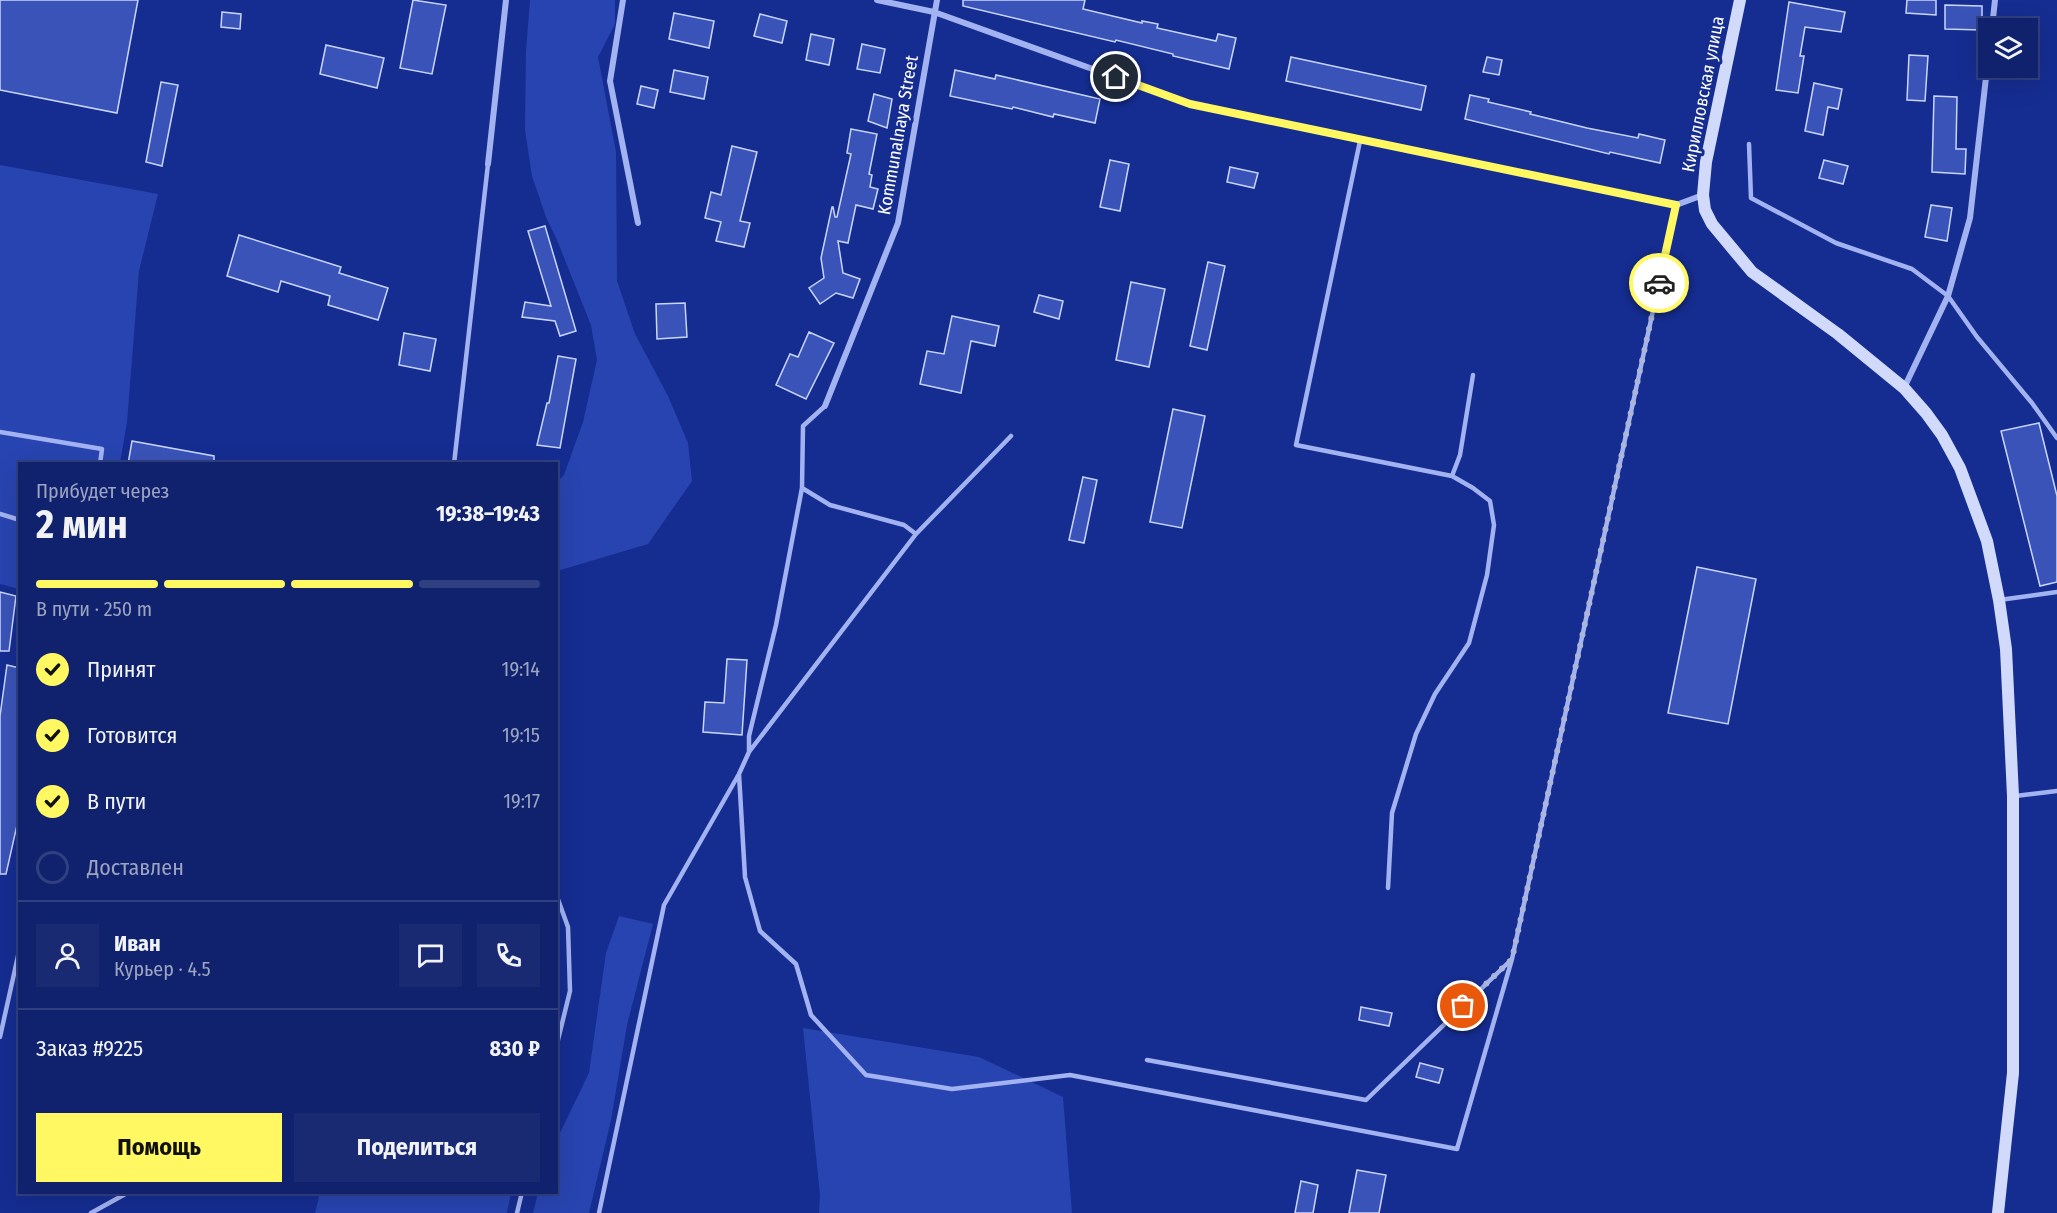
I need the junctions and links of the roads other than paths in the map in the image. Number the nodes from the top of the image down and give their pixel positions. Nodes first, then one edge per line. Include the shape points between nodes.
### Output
1 (506, 0) edge
2 (623, 0) edge
3 (877, 0) edge
4 (937, 0) edge
5 (1740, 0) edge
6 (1995, 0) edge
7 (934, 12) junction
8 (1993, 18) edge
9 (1986, 78) edge
10 (1360, 141) junction
11 (1749, 144) dead end
12 (488, 164) joint
13 (1703, 195) junction
14 (1676, 205) junction
15 (638, 224) dead end
16 (1948, 296) junction
17 (1473, 375) dead end
18 (1904, 388) junction
19 (825, 406) joint
20 (0, 432) edge
21 (1011, 436) dead end
22 (2057, 438) edge
23 (100, 462) edge
24 (454, 462) edge
25 (1452, 476) junction
26 (802, 488) junction
27 (0, 514) edge
28 (18, 519) edge
29 (916, 534) junction
30 (2057, 592) edge
31 (1999, 600) junction
32 (749, 752) junction
33 (739, 774) junction
34 (2057, 791) edge
35 (2013, 796) junction
36 (1388, 888) dead end
37 (558, 900) edge
38 (18, 956) edge
39 (1512, 959) junction
40 (0, 1037) edge
41 (558, 1040) edge
42 (1147, 1060) dead end
43 (125, 1194) edge
44 (522, 1194) edge
45 (91, 1213) edge
46 (517, 1213) edge
47 (599, 1213) edge
48 (1998, 1213) edge

1 - 12 street
2 - 15 street via 610,81
3 - 7 street
4 - 7 street, Kommunalnaya Street
5 - 13 main road, Кирилловская улица via 1706,162
6 - 8 street
7 - 10 street via 1190,104
7 - 19 street, Kommunalnaya Street via 898,223
9 - 16 street via 1970,218
10 - 14 street
10 - 25 lane via 1296,445
11 - 16 lane via 1751,198 1836,243 1912,269
12 - 24 lane
13 - 14 street
13 - 18 main road via 1712,224 1752,272
14 - 39 lane
16 - 18 street
16 - 22 lane
17 - 25 lane via 1460,455
18 - 31 main road via 1942,435 1960,468 1987,542
19 - 26 lane via 803,426
20 - 23 lane via 102,449
21 - 29 lane
25 - 36 lane via 1490,501 1494,525 1488,565 1468,643 1435,694 1416,734 1392,813
26 - 29 lane via 830,505 904,525
26 - 32 lane via 776,626 749,736
27 - 28 lane
29 - 32 lane
30 - 31 lane
31 - 35 main road via 2006,649
32 - 33 lane
33 - 39 lane via 745,877 760,931 796,964 811,1015 866,1075 952,1089 1070,1075 1457,1149
33 - 47 lane via 664,905
34 - 35 lane
35 - 48 main road via 2013,1073
37 - 41 lane via 568,927 570,991
38 - 40 lane
39 - 42 lane via 1366,1100
43 - 45 lane
44 - 46 lane

